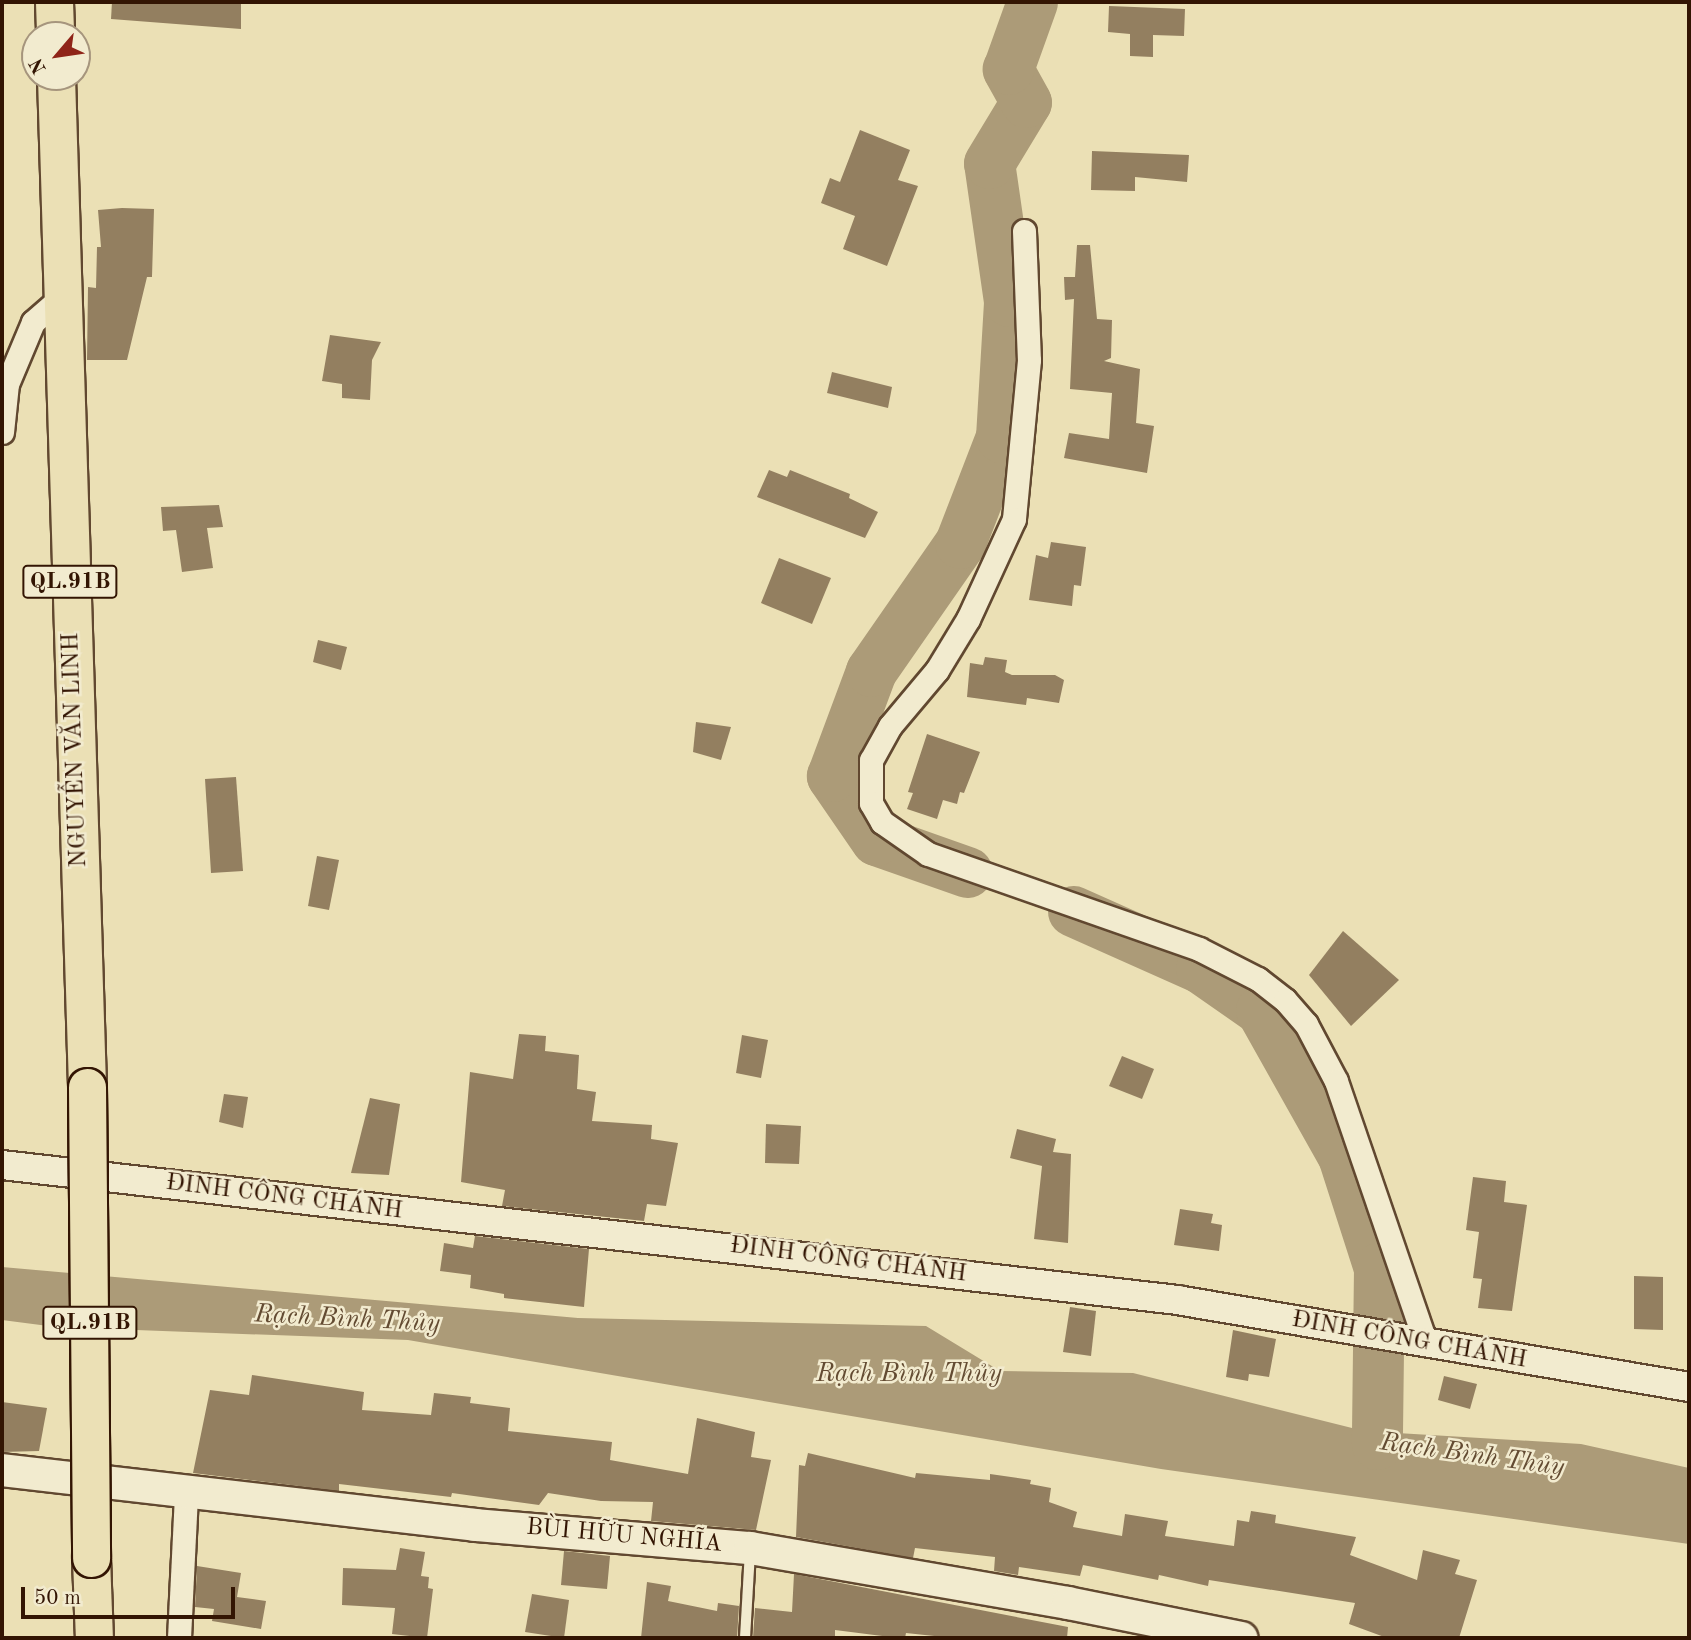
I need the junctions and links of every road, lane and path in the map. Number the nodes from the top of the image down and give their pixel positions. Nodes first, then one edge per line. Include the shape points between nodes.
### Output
1 (54, 2) edge
2 (55, 21) edge
3 (56, 91) edge
4 (1024, 231) dead end
5 (61, 298) junction
6 (2, 432) edge
7 (2, 1165) edge
8 (1420, 1344) junction
9 (1689, 1387) edge
10 (2, 1470) edge
11 (187, 1493) junction
12 (750, 1548) junction
13 (94, 1638) edge
14 (179, 1638) edge
15 (745, 1638) edge
16 (1241, 1638) edge

1 - 2 highway
3 - 5 highway, NGUYỄN VĂN LINH / QL.91B
4 - 8 street via 1029,360 1014,519 968,619 937,670 890,726 871,760 870,803 882,822 928,854 1199,948 1258,979 1285,1000 1306,1024 1336,1081
5 - 6 street via 33,322 7,384
5 - 13 highway, NGUYỄN VĂN LINH / QL.91B, bridge via 87,1087
7 - 8 street, ĐINH CÔNG CHÁNH via 1177,1300
8 - 9 street, ĐINH CÔNG CHÁNH
10 - 11 main road, BÙI HỮU NGHĨA
11 - 12 main road, BÙI HỮU NGHĨA via 475,1525
11 - 14 street
12 - 15 lane
12 - 16 main road, BÙI HỮU NGHĨA

